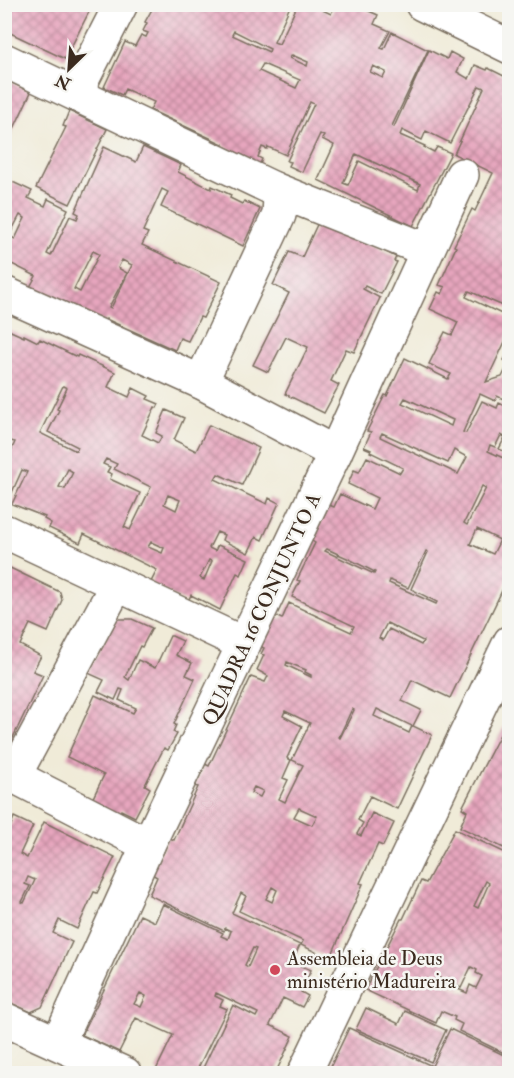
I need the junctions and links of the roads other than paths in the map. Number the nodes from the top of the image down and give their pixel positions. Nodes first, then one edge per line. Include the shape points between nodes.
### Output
1 (121, 4) edge
2 (422, 4) edge
3 (510, 47) edge
4 (4, 60) edge
5 (76, 92) junction
6 (462, 175) dead end
7 (274, 189) junction
8 (427, 250) junction
9 (4, 293) edge
10 (201, 382) junction
11 (335, 453) junction
12 (4, 531) edge
13 (117, 584) junction
14 (510, 642) edge
15 (244, 644) junction
16 (9, 774) edge
17 (148, 845) junction
18 (4, 1019) edge
19 (58, 1042) junction
20 (125, 1074) edge
21 (304, 1074) edge

1 - 5 street
2 - 3 street
4 - 5 street
5 - 7 street
6 - 8 street, QUADRA 16 CONJUNTO A
7 - 8 street
7 - 10 street via 280,198 279,215
8 - 11 street, QUADRA 16 CONJUNTO A
9 - 10 street
10 - 11 street
11 - 15 street, QUADRA 16 CONJUNTO A
12 - 13 street
13 - 15 street
13 - 16 street
14 - 21 street
15 - 17 street, QUADRA 16 CONJUNTO A
16 - 17 street
17 - 19 street, QUADRA 16 CONJUNTO A
18 - 19 street
19 - 20 street

